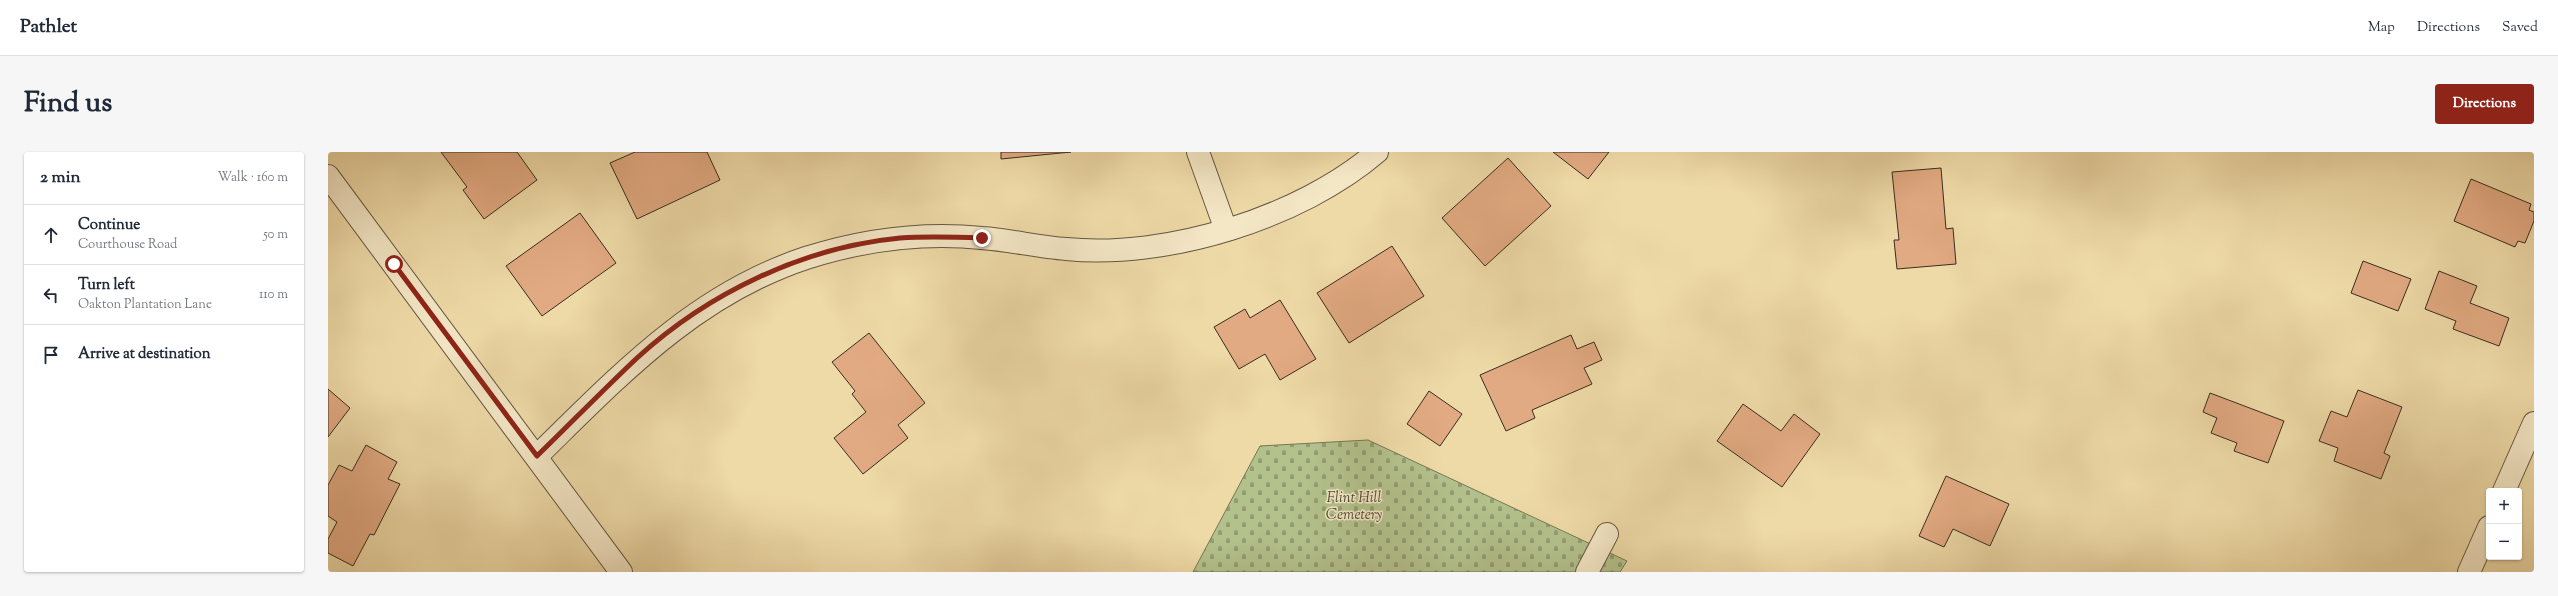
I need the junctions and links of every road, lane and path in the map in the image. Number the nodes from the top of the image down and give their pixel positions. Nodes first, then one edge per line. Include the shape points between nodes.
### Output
1 (1198, 152) edge
2 (1377, 152) edge
3 (328, 176) edge
4 (1226, 230) junction
5 (2534, 423) edge
6 (537, 456) junction
7 (2505, 488) edge
8 (1607, 534) dead end
9 (2486, 534) edge
10 (621, 572) edge
11 (1587, 572) edge
12 (2469, 572) edge

1 - 4 street
2 - 4 street via 1321,190 1294,204
3 - 6 street
4 - 6 street via 1173,242 1114,249 1068,250 982,238 900,238 871,242 808,258 775,269 744,284 684,321 638,358
5 - 7 street
6 - 10 street
8 - 11 street
9 - 12 street

